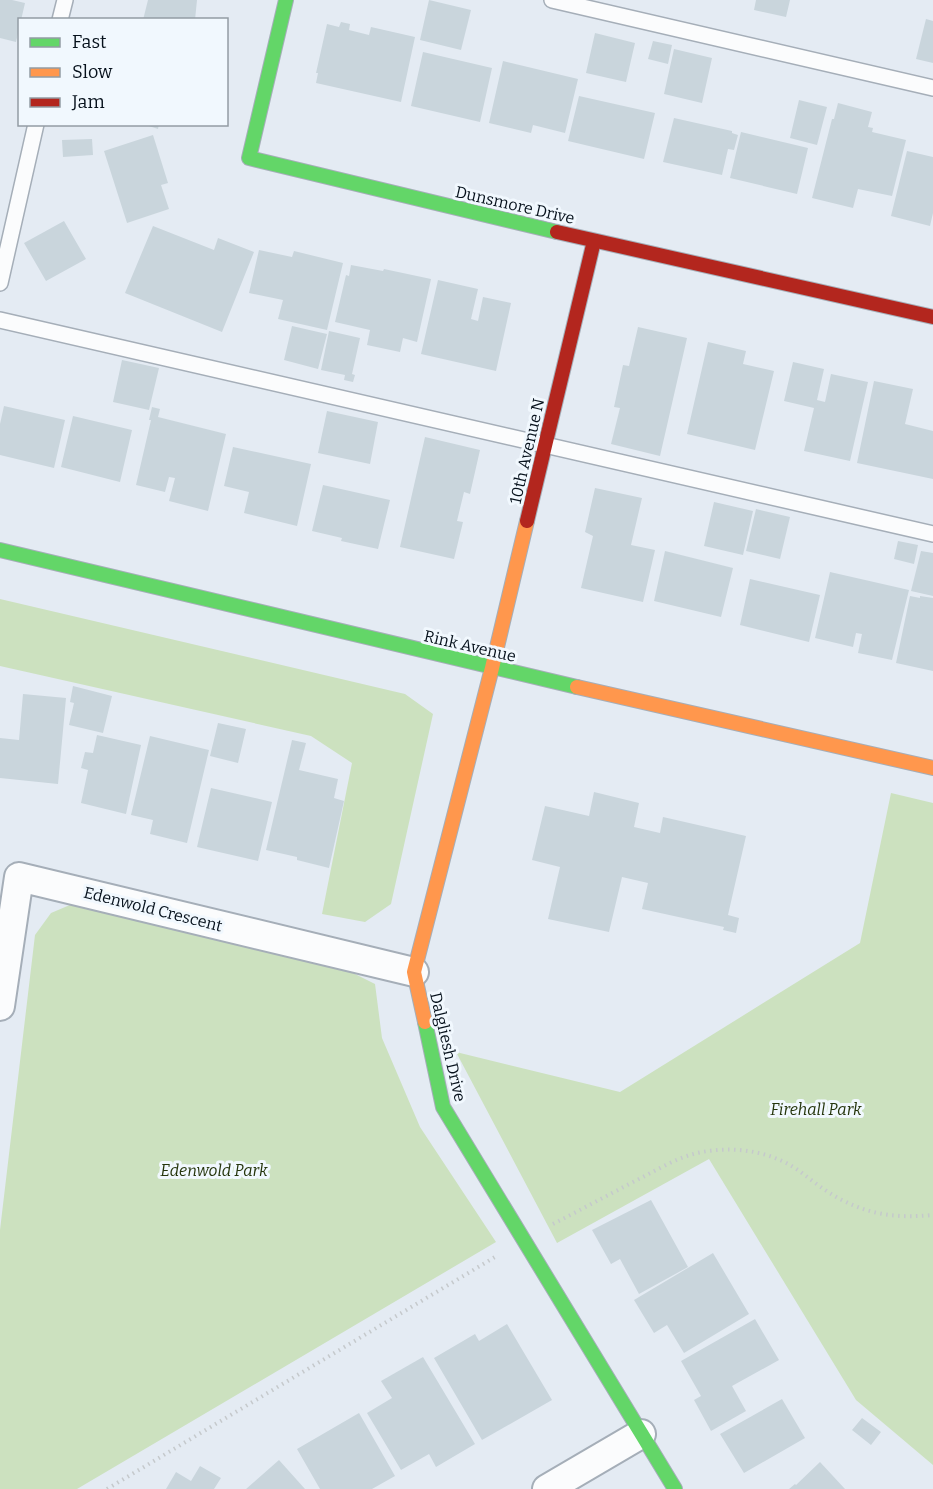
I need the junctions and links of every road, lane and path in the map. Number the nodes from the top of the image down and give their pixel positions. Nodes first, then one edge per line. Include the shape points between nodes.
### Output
1 (65, 0) edge
2 (286, 0) edge
3 (552, 0) edge
4 (60, 18) edge
5 (933, 88) edge
6 (36, 126) edge
7 (594, 241) junction
8 (0, 283) edge
9 (933, 316) edge
10 (0, 320) edge
11 (545, 446) junction
12 (933, 534) edge
13 (0, 550) edge
14 (492, 668) junction
15 (933, 768) edge
16 (414, 972) junction
17 (0, 1006) edge
18 (933, 1215) edge
19 (523, 1239) junction
20 (641, 1434) junction
21 (107, 1489) edge
22 (547, 1489) edge
23 (675, 1489) edge

1 - 4 lane
2 - 7 street, Dunsmore Drive via 249,158
3 - 5 lane
6 - 8 lane
7 - 9 street, Dunsmore Drive
7 - 11 street, 10th Avenue N
10 - 11 lane
11 - 12 lane
11 - 14 street, 10th Avenue N
13 - 14 street, Rink Avenue
14 - 15 street, Rink Avenue
14 - 16 street, Dalgliesh Drive
16 - 17 street, Edenwold Crescent via 19,877
16 - 19 street, Dalgliesh Drive via 443,1107
18 - 19 path via 904,1218 868,1211 844,1201 770,1156 727,1149 675,1160
19 - 20 street, Dalgliesh Drive
19 - 21 path
20 - 22 street
20 - 23 street, Dalgliesh Drive

